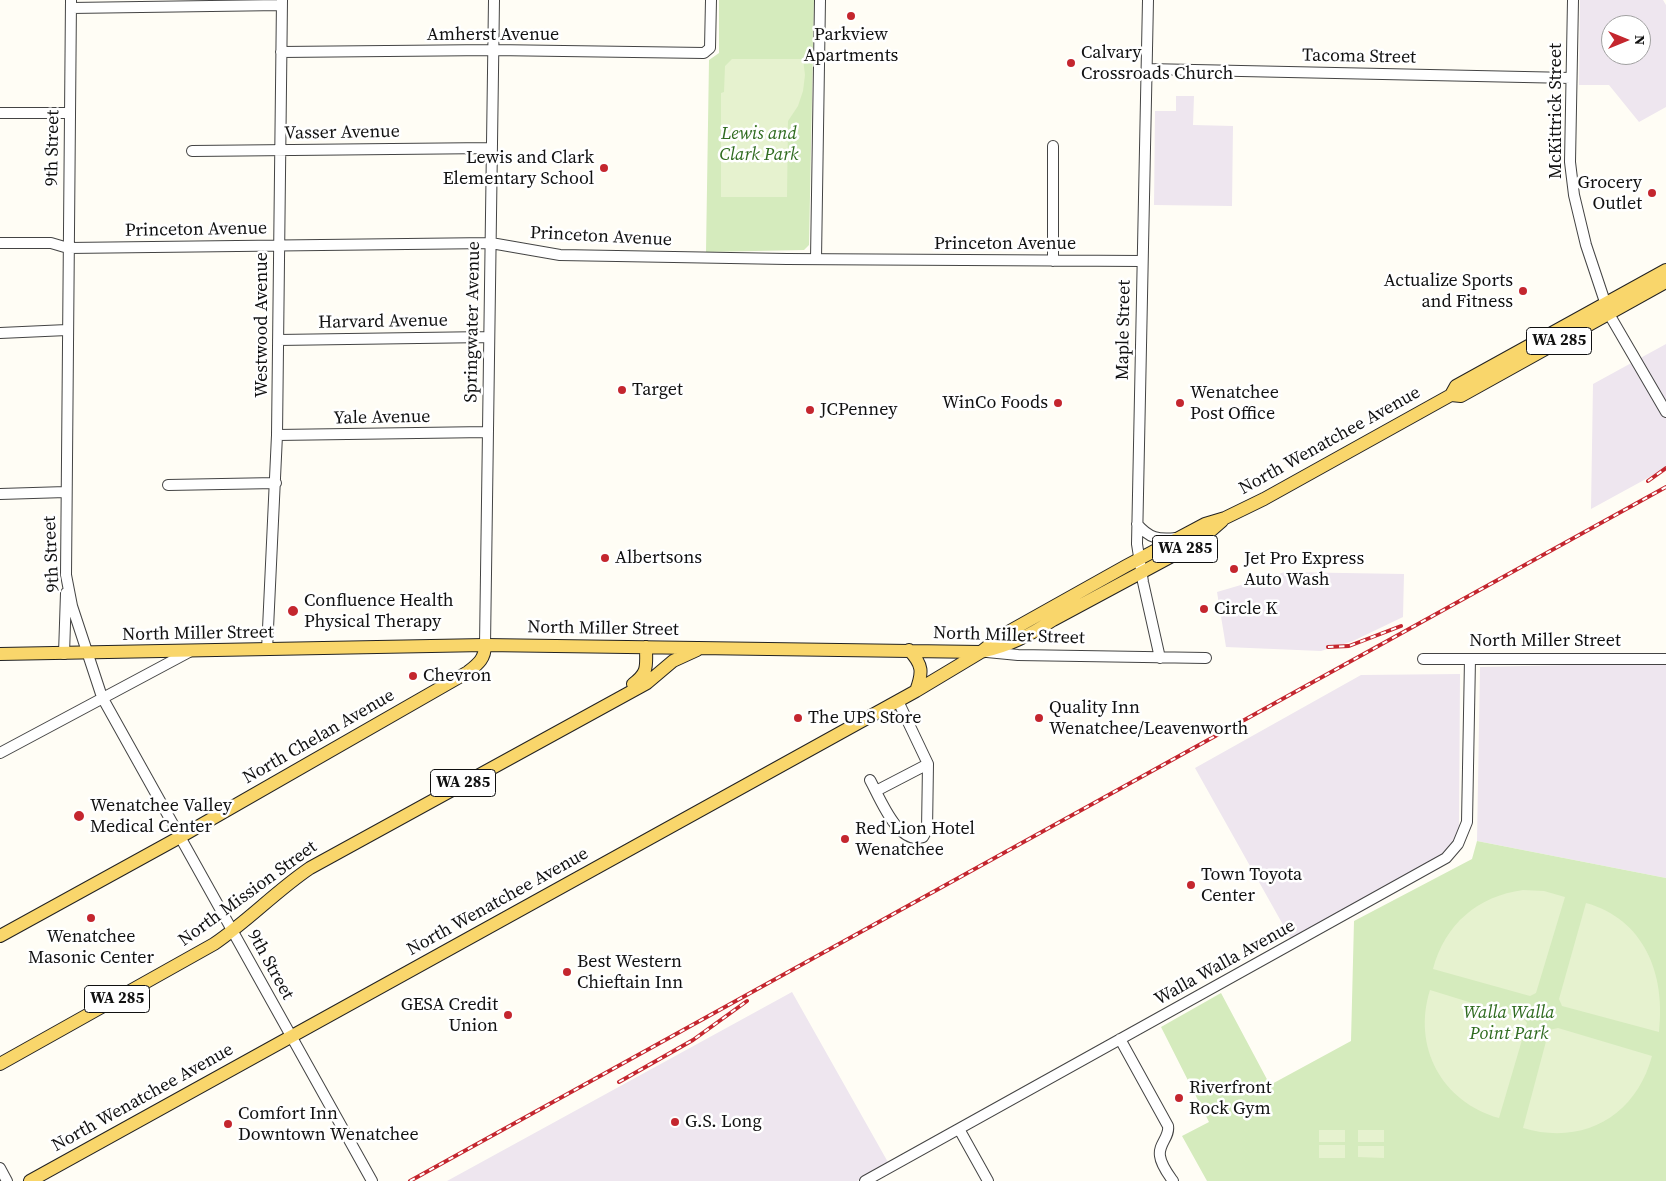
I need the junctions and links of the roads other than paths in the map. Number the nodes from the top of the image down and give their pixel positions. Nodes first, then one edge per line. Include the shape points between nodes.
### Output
1 (494, 0) edge
2 (711, 0) edge
3 (820, 0) edge
4 (1148, 0) edge
5 (1573, 0) edge
6 (282, 2) edge
7 (226, 3) edge
8 (71, 4) edge
9 (493, 50) junction
10 (282, 52) junction
11 (1147, 69) junction
12 (1571, 78) junction
13 (0, 113) edge
14 (70, 113) junction
15 (1053, 146) dead end
16 (492, 148) junction
17 (280, 150) junction
18 (192, 152) dead end
19 (0, 243) edge
20 (491, 243) junction
21 (278, 245) junction
22 (68, 248) junction
23 (816, 259) junction
24 (1053, 261) junction
25 (1142, 261) junction
26 (1666, 270) edge
27 (1666, 282) edge
28 (1607, 309) junction
29 (67, 330) junction
30 (0, 333) edge
31 (488, 337) junction
32 (278, 340) junction
33 (1662, 395) edge
34 (1666, 412) edge
35 (487, 432) junction
36 (277, 435) junction
37 (276, 483) junction
38 (168, 486) dead end
39 (66, 492) junction
40 (0, 494) edge
41 (1225, 518) junction
42 (1137, 524) junction
43 (1179, 538) junction
44 (1140, 566) junction
45 (66, 575) junction
46 (485, 645) junction
47 (646, 647) junction
48 (701, 648) junction
49 (267, 650) junction
50 (909, 650) junction
51 (189, 652) junction
52 (981, 652) junction
53 (0, 654) edge
54 (64, 654) junction
55 (87, 654) junction
56 (1160, 658) junction
57 (1206, 658) dead end
58 (1423, 659) dead end
59 (1470, 659) junction
60 (1666, 659) edge
61 (916, 691) junction
62 (622, 696) junction
63 (102, 697) junction
64 (898, 700) junction
65 (0, 753) edge
66 (928, 764) junction
67 (870, 780) dead end
68 (876, 792) junction
69 (180, 837) junction
70 (232, 932) junction
71 (0, 936) edge
72 (291, 1036) junction
73 (1120, 1040) junction
74 (0, 1064) edge
75 (959, 1129) junction
76 (0, 1168) edge
77 (7, 1181) edge
78 (30, 1181) edge
79 (372, 1181) edge
80 (865, 1181) edge
81 (988, 1181) edge
82 (1173, 1181) edge

1 - 9 street, Springwater Avenue
2 - 9 street, Amherst Avenue via 710,48 704,53
3 - 23 street
4 - 11 street, Maple Street
5 - 12 street, McKittrick Street
6 - 7 street
6 - 10 street, Westwood Avenue
7 - 8 street
8 - 14 street, 9th Street
9 - 10 street, Amherst Avenue
9 - 16 street, Springwater Avenue
10 - 17 street, Westwood Avenue
11 - 12 street, Tacoma Street
11 - 25 street, Maple Street
12 - 28 street, McKittrick Street via 1570,162 1573,189 1586,245
13 - 14 street
14 - 22 street, 9th Street
15 - 24 street
16 - 17 street, Vasser Avenue
16 - 20 street, Springwater Avenue
17 - 18 street, Vasser Avenue
17 - 21 street, Westwood Avenue
19 - 22 street, Princeton Avenue via 51,243
20 - 21 street, Princeton Avenue
20 - 23 street, Princeton Avenue via 560,254
20 - 31 street, Springwater Avenue
21 - 22 street, Princeton Avenue
21 - 32 street, Westwood Avenue
22 - 29 street, 9th Street
23 - 24 street, Princeton Avenue
24 - 25 street, Princeton Avenue
25 - 42 street, Maple Street
26 - 28 main road, North Wenatchee Avenue / WA 285
27 - 28 main road, North Wenatchee Avenue / WA 285
28 - 33 street, McKittrick Street
28 - 41 main road, North Wenatchee Avenue / WA 285 via 1461,396 1451,395
29 - 30 street
29 - 39 street, 9th Street
31 - 32 street, Harvard Avenue
31 - 35 street, Springwater Avenue
32 - 36 street, Westwood Avenue
33 - 34 street, McKittrick Street
35 - 36 street, Yale Avenue
35 - 46 street, Springwater Avenue
36 - 37 street, Westwood Avenue
37 - 38 street
37 - 49 street, Westwood Avenue
39 - 40 street
39 - 45 street, 9th Street
41 - 43 main road, North Wenatchee Avenue / WA 285
41 - 44 main road, North Wenatchee Avenue / WA 285 via 1198,542
42 - 43 street, WA 285 via 1153,538
42 - 44 street, Maple Street
43 - 44 main road, North Wenatchee Avenue / WA 285
44 - 52 main road, North Wenatchee Avenue / WA 285 via 1009,645
44 - 56 street, Maple Street
45 - 54 street
45 - 55 street, 9th Street
46 - 47 main road, North Miller Street / WA 285
46 - 49 main road, North Miller Street
46 - 69 main road, North Chelan Avenue via 480,663 468,672
47 - 48 main road, North Miller Street / WA 285
47 - 62 main road, North Mission Street / WA 285 via 643,676
48 - 50 main road, North Miller Street / WA 285
48 - 62 main road, North Mission Street / WA 285 via 673,661 647,683
49 - 51 main road, North Miller Street
50 - 52 main road, North Miller Street / WA 285
50 - 61 main road via 922,669
51 - 55 main road, North Miller Street
51 - 63 street
52 - 56 street, North Miller Street
52 - 61 main road, North Wenatchee Avenue
53 - 54 main road, North Miller Street
54 - 55 main road, North Miller Street
55 - 63 street, 9th Street
56 - 57 street, North Miller Street
58 - 59 street, North Miller Street
59 - 60 street, North Miller Street
59 - 73 street, Walla Walla Avenue via 1467,822 1455,849 1436,865
61 - 64 main road, North Wenatchee Avenue
62 - 70 main road, North Mission Street / WA 285 via 310,868 283,886
63 - 65 street
63 - 69 street, 9th Street
64 - 66 street
64 - 72 main road, North Wenatchee Avenue
66 - 68 street
66 - 68 street via 928,830 923,837 904,835
67 - 68 street
69 - 70 street, 9th Street
69 - 71 main road, North Chelan Avenue
70 - 72 street, 9th Street
70 - 74 main road, North Mission Street / WA 285
72 - 78 main road, North Wenatchee Avenue
72 - 79 street, 9th Street
73 - 75 street, Walla Walla Avenue
73 - 82 street via 1168,1126 1160,1157
75 - 80 street, Walla Walla Avenue
75 - 81 street
76 - 77 street

